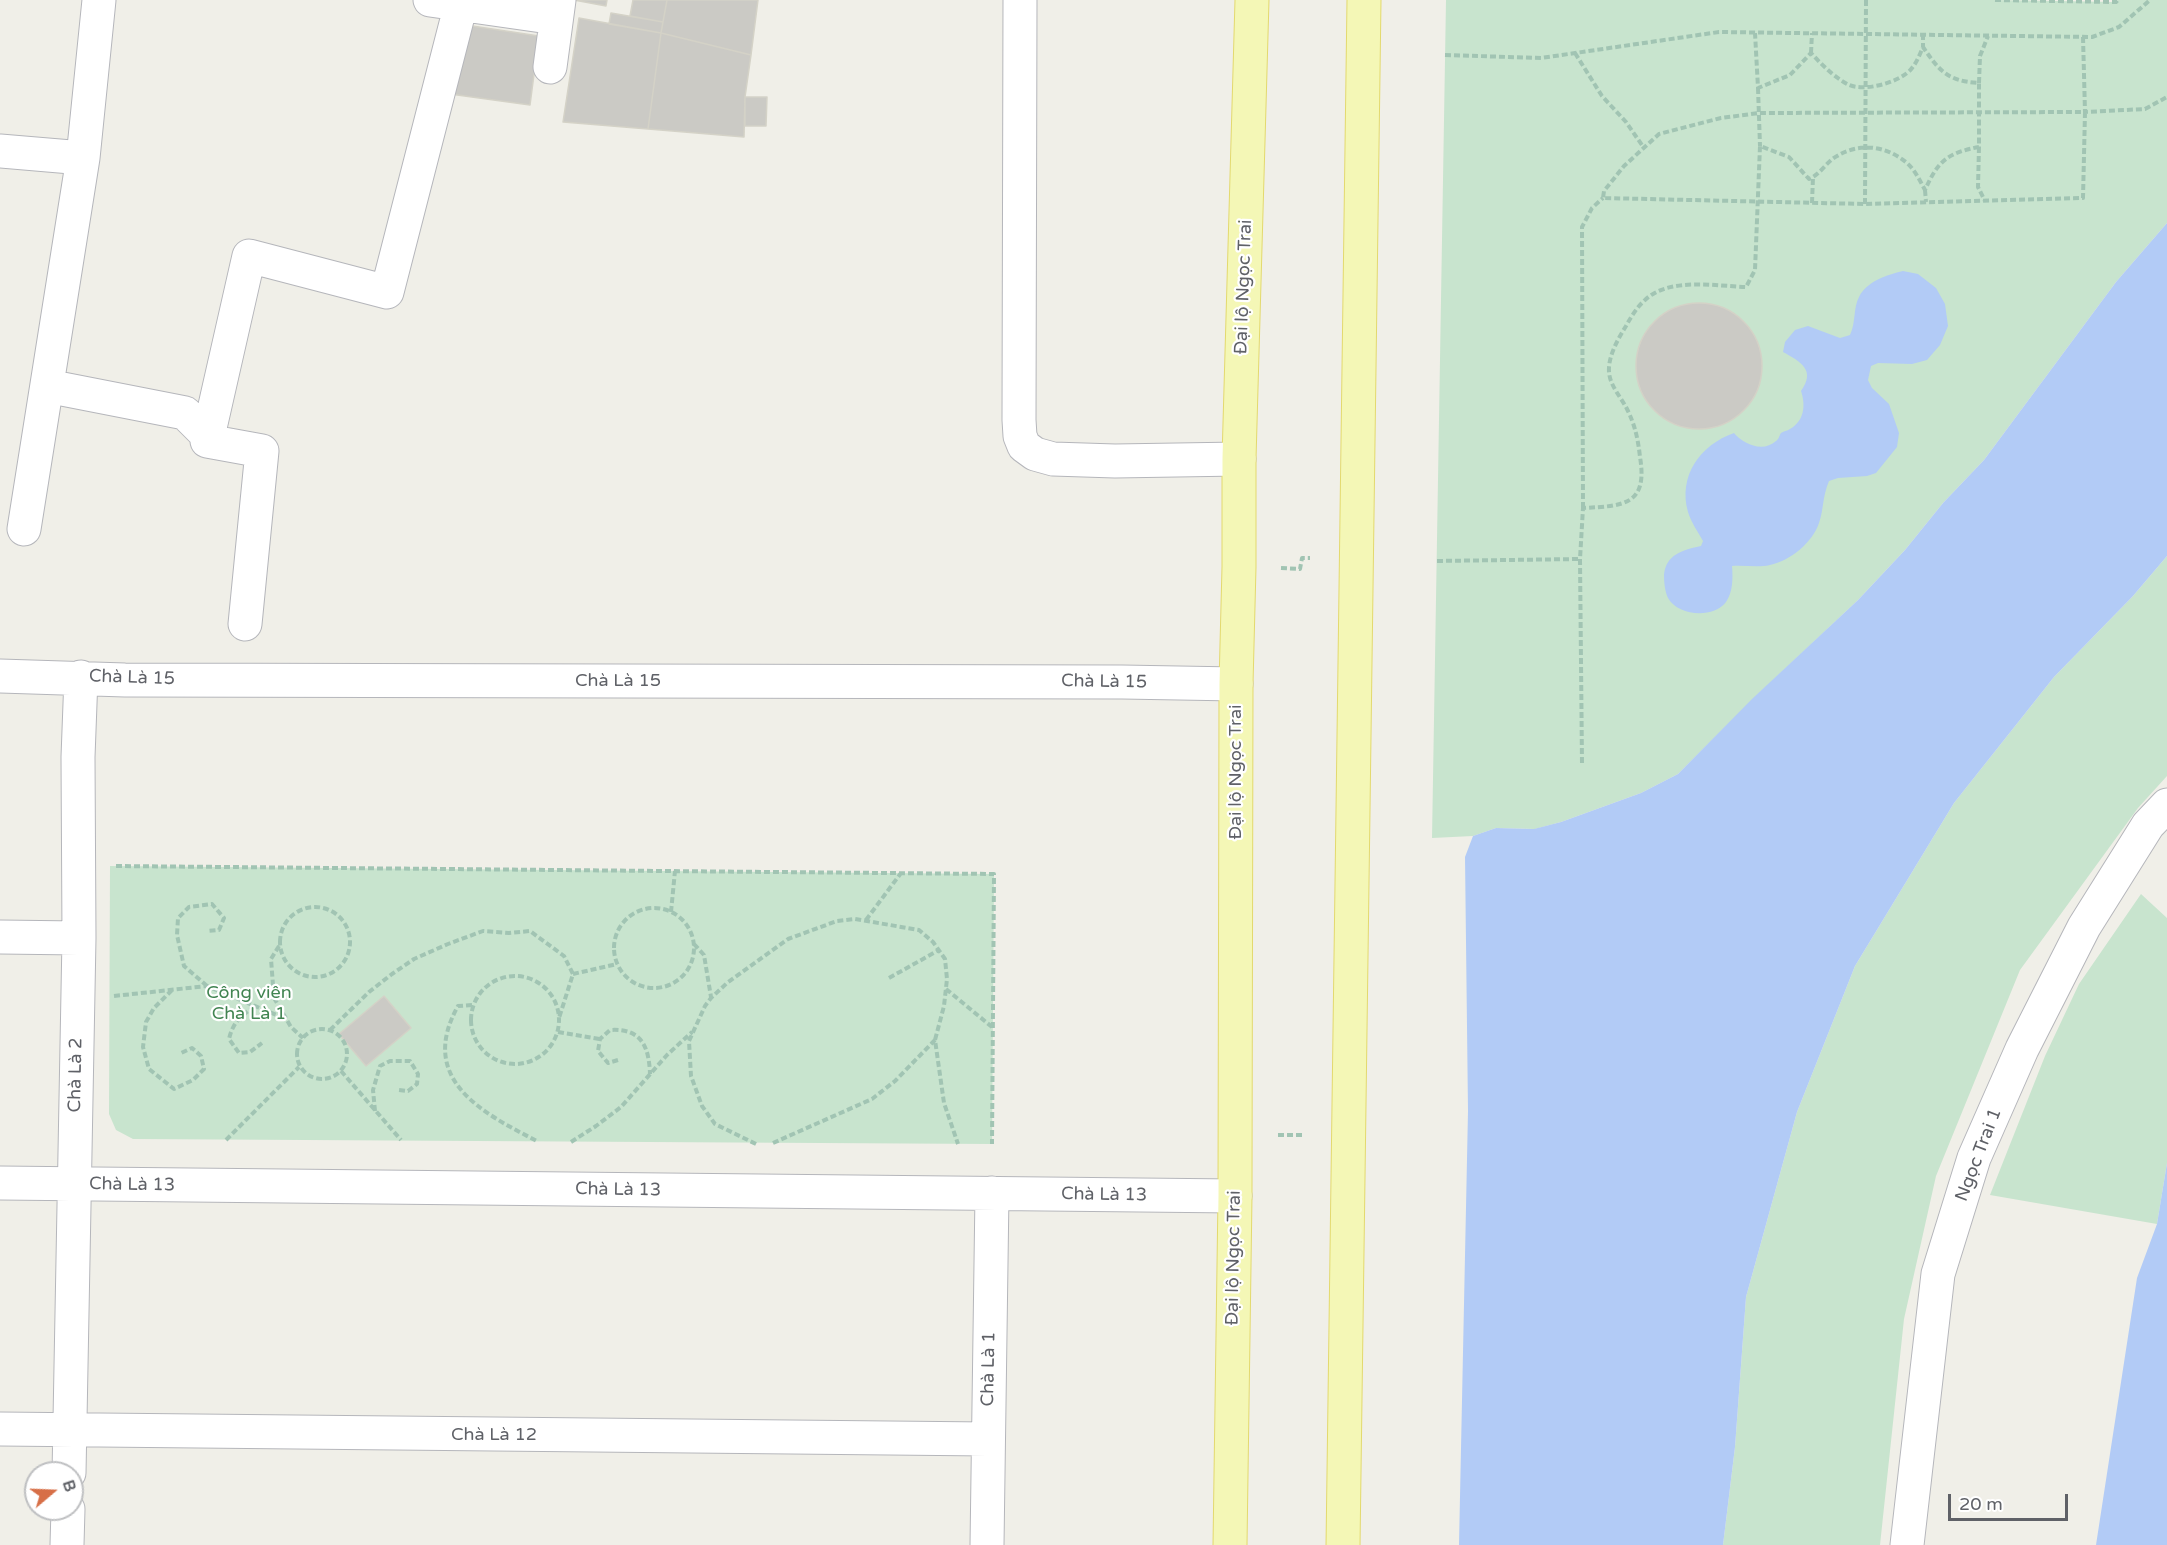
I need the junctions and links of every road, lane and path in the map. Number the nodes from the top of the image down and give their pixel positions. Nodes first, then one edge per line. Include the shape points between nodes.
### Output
1 (99, 0) edge
2 (1252, 0) edge
3 (1364, 0) edge
4 (1866, 0) edge
5 (1995, 0) edge
6 (2118, 0) edge
7 (2150, 0) edge
8 (440, 1) edge
9 (1016, 6) edge
10 (557, 9) edge
11 (1755, 33) junction
12 (1812, 33) junction
13 (1866, 34) junction
14 (1923, 34) junction
15 (1988, 36) junction
16 (2083, 37) junction
17 (1923, 47) junction
18 (1575, 53) junction
19 (1811, 53) junction
20 (1445, 55) dead end
21 (550, 67) dead end
22 (1979, 83) junction
23 (1758, 88) junction
24 (1865, 88) junction
25 (2167, 98) edge
26 (1866, 112) junction
27 (1979, 112) junction
28 (2085, 112) junction
29 (1759, 113) junction
30 (1760, 146) junction
31 (1865, 146) junction
32 (1979, 147) junction
33 (1644, 148) junction
34 (0, 151) edge
35 (83, 158) junction
36 (1813, 177) junction
37 (1925, 190) junction
38 (1603, 198) junction
39 (1757, 201) junction
40 (1985, 201) junction
41 (1812, 202) junction
42 (1926, 202) junction
43 (1865, 204) junction
44 (47, 386) junction
45 (208, 436) junction
46 (1239, 459) junction
47 (1583, 508) junction
48 (24, 530) dead end
49 (1310, 558) dead end
50 (1580, 559) junction
51 (1437, 561) dead end
52 (1281, 568) dead end
53 (245, 624) dead end
54 (0, 676) edge
55 (81, 677) junction
56 (1236, 684) junction
57 (1582, 763) dead end
58 (2167, 805) edge
59 (110, 866) dead end
60 (675, 871) junction
61 (902, 873) junction
62 (671, 912) junction
63 (866, 920) junction
64 (208, 931) dead end
65 (0, 937) edge
66 (79, 938) junction
67 (694, 944) junction
68 (280, 945) junction
69 (939, 950) junction
70 (617, 964) junction
71 (573, 974) junction
72 (889, 978) dead end
73 (207, 986) junction
74 (946, 989) junction
75 (172, 990) junction
76 (110, 996) dead end
77 (711, 998) junction
78 (472, 1005) junction
79 (255, 1006) junction
80 (286, 1018) junction
81 (559, 1018) junction
82 (993, 1027) junction
83 (330, 1030) junction
84 (693, 1031) junction
85 (558, 1032) junction
86 (303, 1038) junction
87 (600, 1039) junction
88 (935, 1040) junction
89 (262, 1043) dead end
90 (179, 1053) dead end
91 (618, 1060) dead end
92 (299, 1066) junction
93 (341, 1071) junction
94 (650, 1074) junction
95 (399, 1090) dead end
96 (375, 1111) junction
97 (1278, 1135) dead end
98 (1302, 1135) dead end
99 (226, 1140) dead end
100 (401, 1140) dead end
101 (537, 1141) dead end
102 (571, 1142) dead end
103 (773, 1143) dead end
104 (756, 1144) dead end
105 (958, 1144) dead end
106 (992, 1144) dead end
107 (0, 1183) edge
108 (74, 1184) junction
109 (992, 1194) junction
110 (1235, 1196) junction
111 (69, 1429) junction
112 (0, 1430) edge
113 (988, 1439) junction
114 (69, 1461) edge
115 (68, 1521) edge
116 (67, 1545) edge
117 (987, 1545) edge
118 (1230, 1545) edge
119 (1343, 1545) edge
120 (1907, 1545) edge

1 - 35 street
2 - 46 main road, Đại lộ Ngọc Trai
3 - 119 main road
4 - 13 path
5 - 6 path
7 - 16 path via 2119,27
8 - 10 street
8 - 45 street via 387,292 249,256
9 - 46 street via 1013,419 1024,446 1053,459
10 - 21 street
11 - 12 path
11 - 18 path via 1719,32
11 - 23 path
12 - 13 path
12 - 19 path
13 - 14 path
13 - 24 path
14 - 15 path
14 - 17 path
15 - 16 path
15 - 22 path via 1980,56
16 - 28 path
17 - 22 path via 1945,74 1960,82
17 - 24 path via 1911,70 1884,84
18 - 20 path via 1541,58
18 - 33 path via 1602,96
19 - 23 path via 1791,75
19 - 24 path via 1849,86
22 - 27 path
23 - 29 path
24 - 26 path
25 - 28 path via 2145,109
26 - 27 path
26 - 29 path
26 - 31 path
27 - 28 path
27 - 32 path
28 - 40 path via 2083,198
29 - 30 path
29 - 33 path via 1659,134
30 - 36 path via 1789,157 1804,175
30 - 39 path
31 - 36 path via 1835,156
31 - 37 path via 1892,152 1909,164
31 - 43 path
32 - 37 path via 1959,151 1946,159 1932,174
32 - 40 path via 1978,187
33 - 38 path via 1624,166 1604,191
34 - 35 street
35 - 44 street
36 - 41 path
37 - 42 path
38 - 39 path
38 - 47 path via 1592,208 1582,227
39 - 41 path
39 - 47 path via 1755,270 1746,287 1669,287 1646,298 1618,338 1609,373 1636,429 1643,475 1638,492 1629,500 1612,507
40 - 42 path
41 - 43 path
42 - 43 path
44 - 45 street via 185,413
44 - 48 street
45 - 53 street via 207,441 262,452
46 - 56 main road, Đại lộ Ngọc Trai
47 - 50 path
49 - 52 path via 1302,558 1300,568
50 - 51 path
50 - 57 path
54 - 55 street, Chà Là 15
55 - 56 street, Chà Là 15
55 - 66 street, Chà Là 2
56 - 110 main road, Đại lộ Ngọc Trai
58 - 120 street, Ngọc Trai 1 via 2148,825 2084,927 2022,1049 1974,1158 1938,1274
59 - 60 path
60 - 61 path
60 - 62 path
61 - 63 path
61 - 82 path via 993,874
62 - 67 path via 690,931
62 - 70 path via 643,909 631,915 616,937
63 - 69 path via 919,930
63 - 77 path via 837,921 788,939
64 - 73 path via 219,930 224,918 212,904 189,907 178,918 177,935 184,966
65 - 66 street
66 - 108 street, Chà Là 2
67 - 70 path via 689,969 671,985 646,988 624,975
67 - 77 path via 704,955
68 - 68 path via 283,956 297,972 318,977 329,975 346,961 351,938 340,916 330,909 312,906 295,912 286,921
68 - 80 path via 272,959 274,998
69 - 72 path
69 - 74 path via 945,959
70 - 71 path
71 - 81 path
71 - 83 path via 564,956 530,931 483,931 414,959 369,992
73 - 75 path
73 - 79 path
74 - 82 path
74 - 88 path
75 - 76 path
75 - 90 path via 146,1022 143,1047 149,1069 174,1089 193,1080 204,1069 201,1056 192,1048
77 - 84 path
78 - 81 path via 491,981 521,975 547,990 556,1002
78 - 85 path via 472,1033 488,1056 501,1063 530,1062 552,1045
78 - 101 path via 458,1006 450,1021 446,1062 458,1086 474,1104 493,1119
79 - 80 path
79 - 89 path via 232,1026 229,1039 239,1053 250,1052
80 - 86 path
81 - 85 path
82 - 106 path
83 - 86 path via 313,1030
83 - 93 path via 339,1034 346,1048
84 - 94 path
84 - 104 path via 689,1041 691,1076 702,1106 715,1124
85 - 87 path
86 - 92 path via 296,1050
87 - 91 path via 598,1051 608,1063
87 - 94 path via 610,1030 633,1034 646,1047
88 - 103 path via 872,1099
88 - 105 path via 944,1103
92 - 93 path via 312,1079 320,1080 328,1080
92 - 99 path
93 - 96 path
94 - 102 path via 621,1107
95 - 96 path via 408,1091 417,1084 418,1074 410,1061 390,1061 380,1066 373,1090
96 - 100 path
97 - 98 path
107 - 108 street, Chà Là 13
108 - 109 street, Chà Là 13
108 - 111 street, Chà Là 2
109 - 110 street, Chà Là 13
109 - 113 street, Chà Là 1
110 - 118 main road, Đại lộ Ngọc Trai
111 - 112 street, Chà Là 12
111 - 113 street, Chà Là 12
111 - 114 street, Chà Là 2
113 - 117 street, Chà Là 1
115 - 116 street

